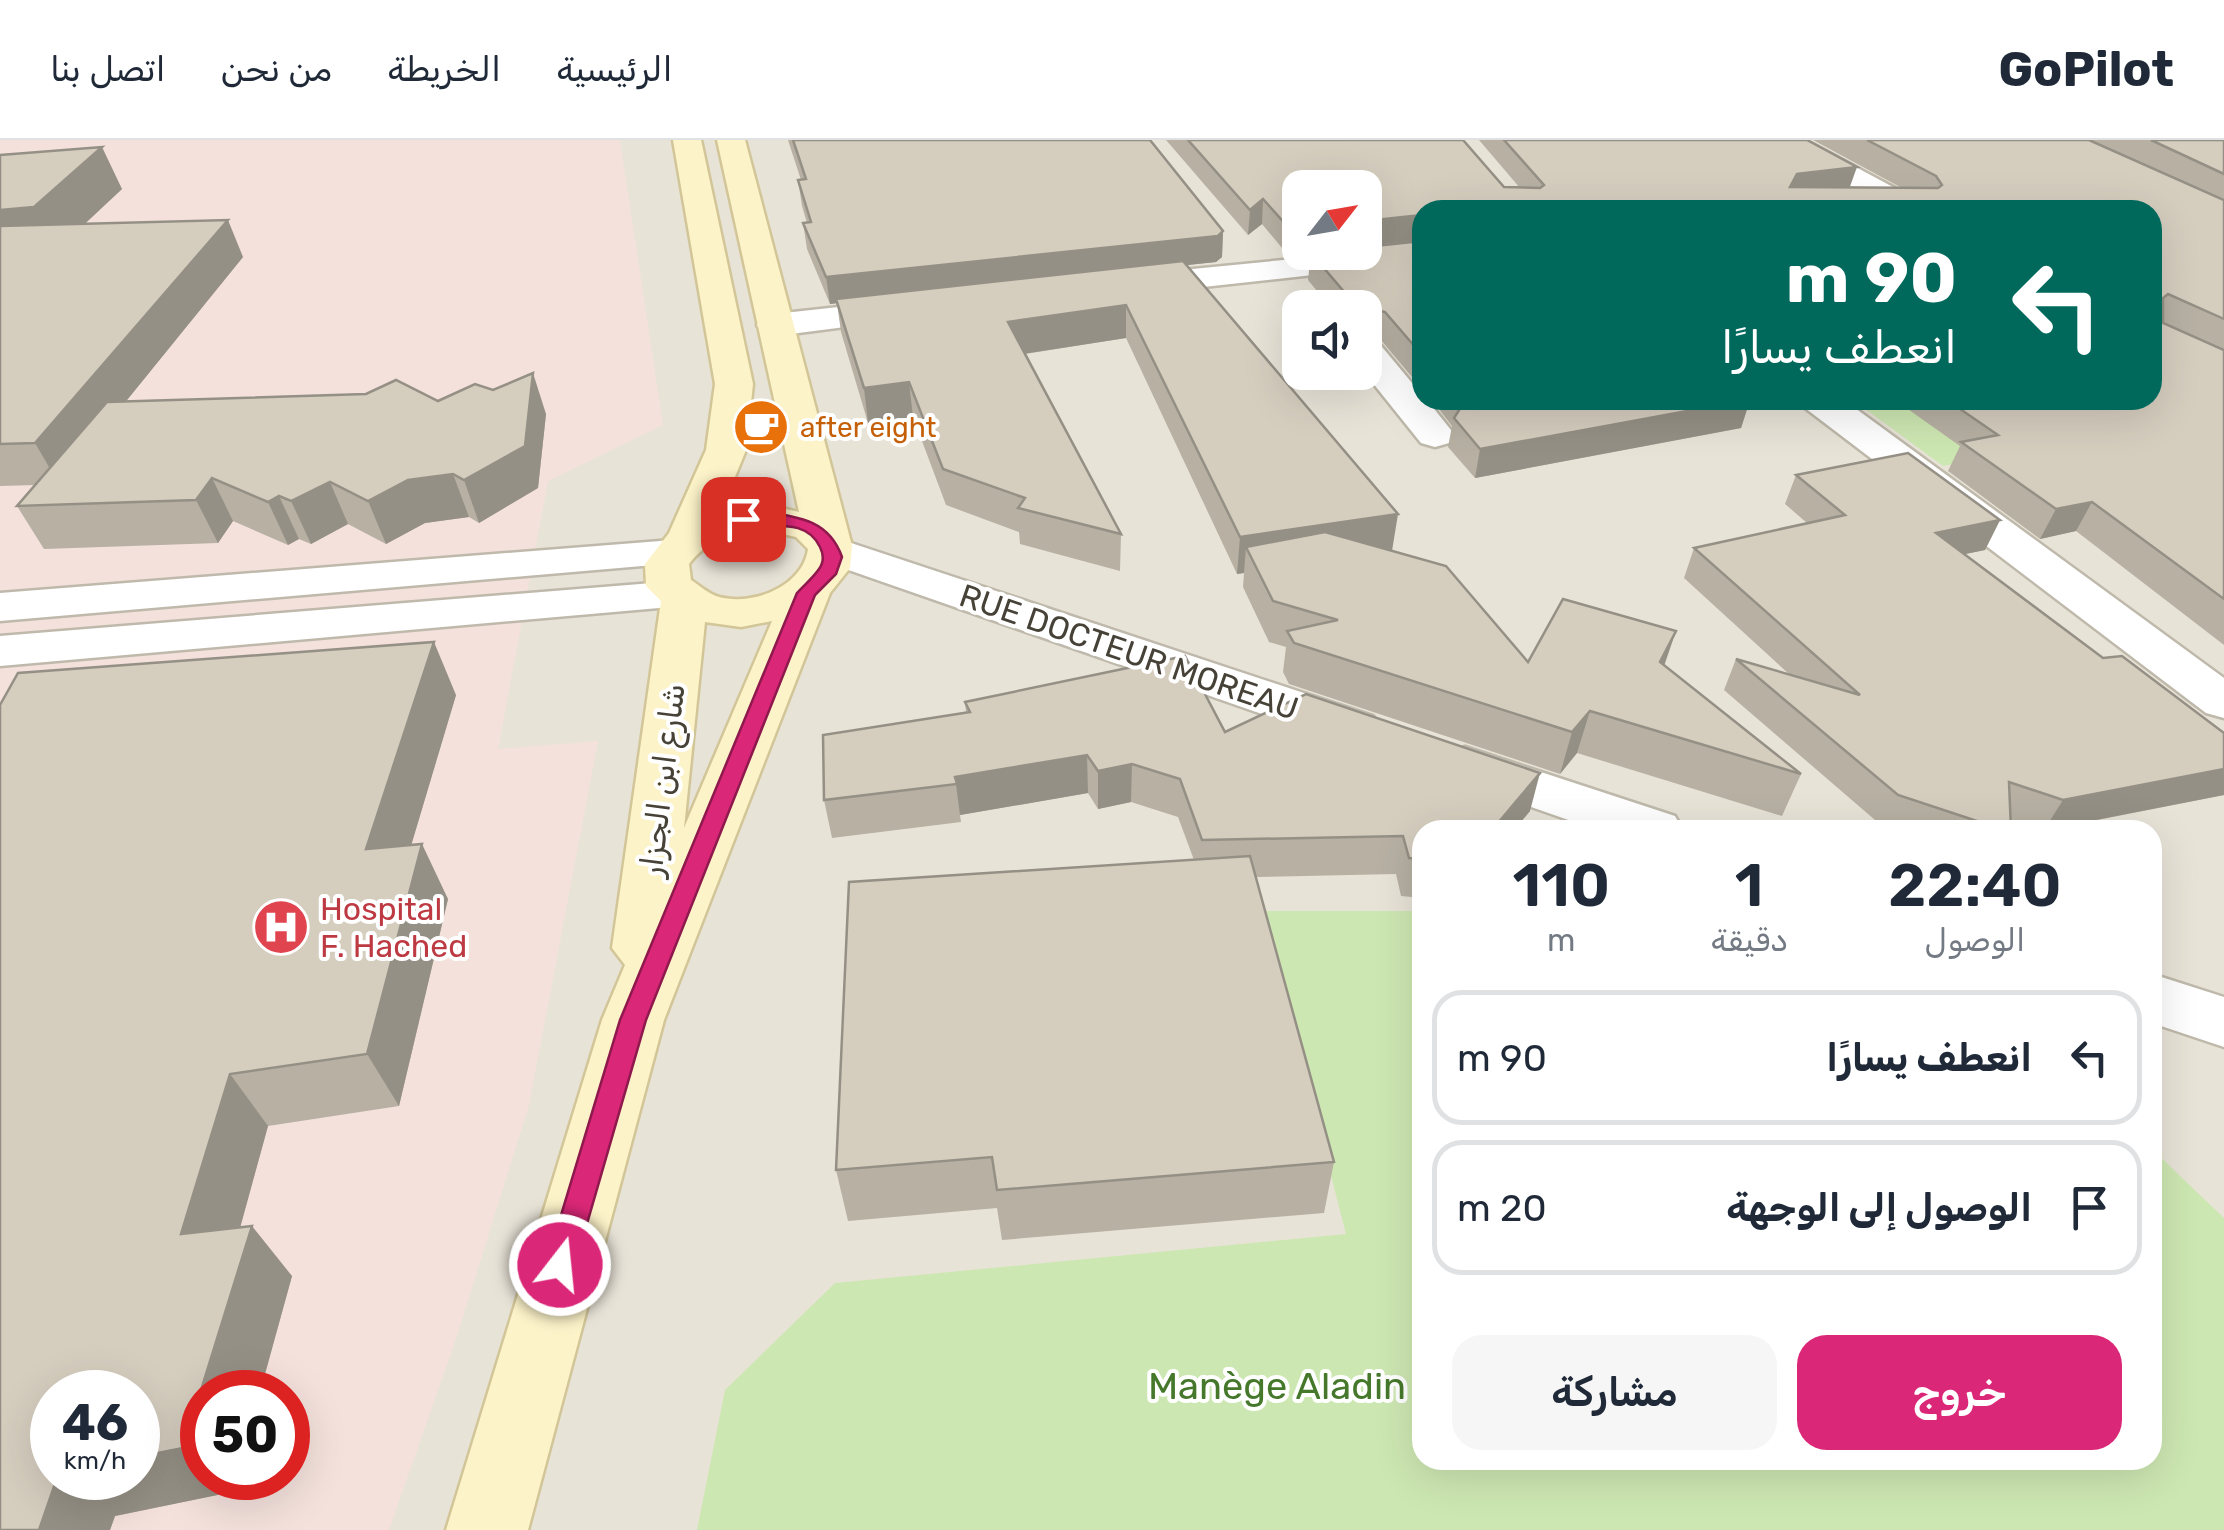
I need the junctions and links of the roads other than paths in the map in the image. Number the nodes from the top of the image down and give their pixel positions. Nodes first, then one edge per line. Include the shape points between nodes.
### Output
1 (686, 140) edge
2 (731, 140) edge
3 (1783, 140) edge
4 (1893, 200) edge
5 (1231, 242) dead end
6 (1412, 254) edge
7 (1382, 257) edge
8 (1282, 268) edge
9 (1298, 270) edge
10 (1255, 271) junction
11 (1315, 290) edge
12 (1082, 291) edge
13 (948, 306) edge
14 (775, 325) junction
15 (1382, 371) edge
16 (1412, 407) edge
17 (1414, 410) edge
18 (1832, 410) edge
19 (1435, 435) dead end
20 (821, 560) junction
21 (680, 572) junction
22 (0, 607) edge
23 (0, 651) edge
24 (2224, 702) edge
25 (1626, 820) edge
26 (2162, 1001) edge
27 (633, 1020) junction
28 (2224, 1022) edge
29 (487, 1530) edge

1 - 21 main road, شارع ابن الجزار via 734,384 726,450
2 - 14 main road
3 - 4 street
5 - 10 street
6 - 7 street
8 - 10 street
9 - 11 street
10 - 12 street
13 - 14 street
14 - 20 main road
15 - 16 street
17 - 19 street
18 - 24 street
20 - 21 main road via 773,607 733,612 714,610
20 - 21 main road via 802,523 764,517 722,523
20 - 25 street, RUE DOCTEUR MOREAU
20 - 27 main road, شارع ابن الجزار
21 - 22 street
21 - 23 street
21 - 27 main road, شارع ابن الجزار
26 - 28 street
27 - 29 main road, شارع ابن الجزار

